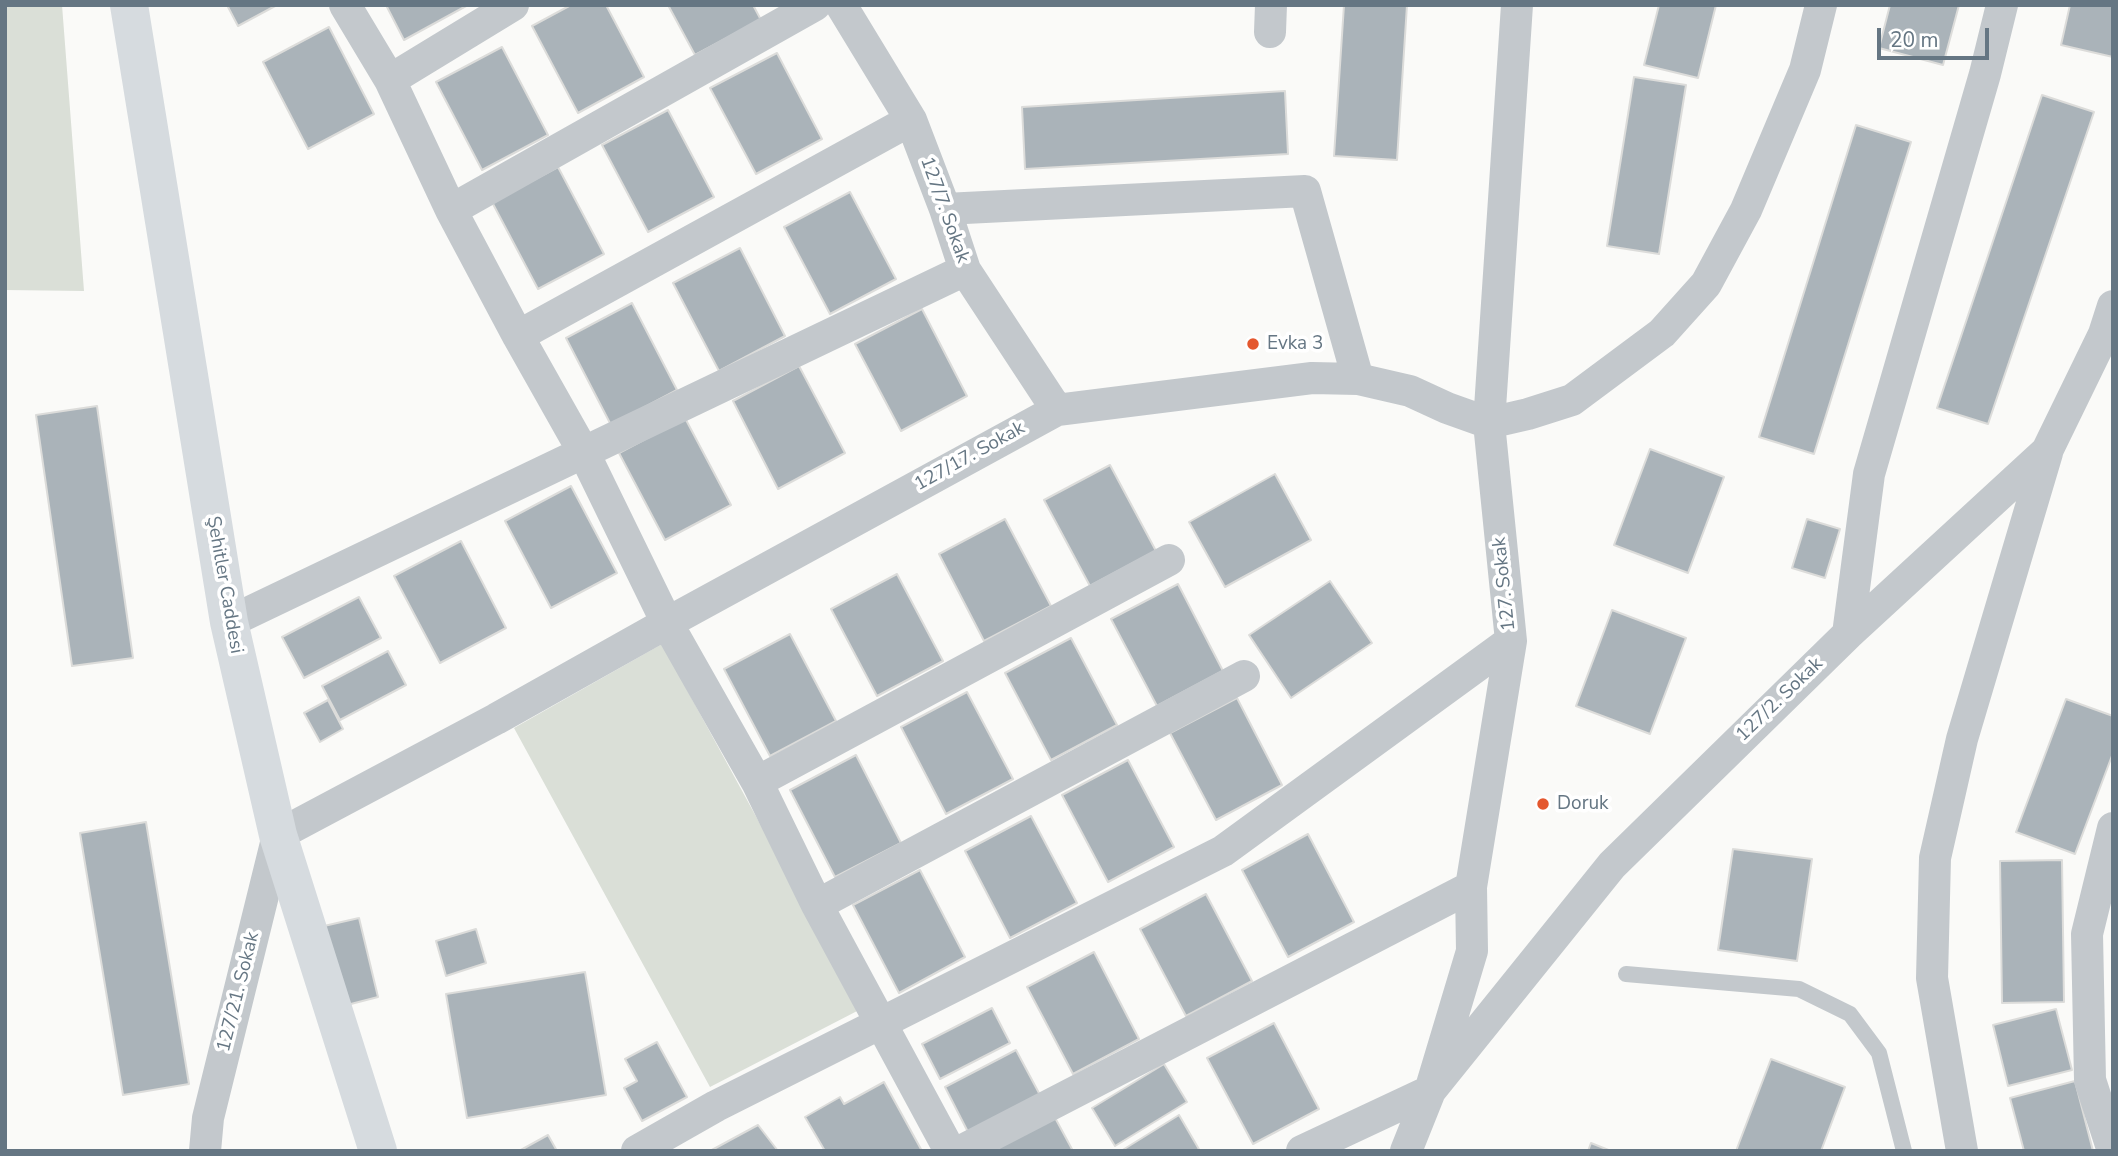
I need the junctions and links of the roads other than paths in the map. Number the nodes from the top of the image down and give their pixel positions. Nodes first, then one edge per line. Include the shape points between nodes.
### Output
1 (129, 5) edge
2 (345, 5) edge
3 (513, 5) edge
4 (815, 5) edge
5 (841, 5) edge
6 (1517, 5) edge
7 (1821, 5) edge
8 (2002, 5) edge
9 (390, 80) junction
10 (911, 120) junction
11 (945, 209) junction
12 (450, 210) junction
13 (965, 270) junction
14 (2113, 306) edge
15 (517, 336) junction
16 (1358, 379) junction
17 (1057, 410) junction
18 (1489, 423) junction
19 (2047, 451) junction
20 (584, 453) junction
21 (1169, 560) dead end
22 (229, 622) junction
23 (667, 623) junction
24 (1848, 634) junction
25 (1511, 641) junction
26 (1244, 676) dead end
27 (757, 782) junction
28 (2113, 828) edge
29 (278, 835) junction
30 (1471, 887) junction
31 (817, 905) junction
32 (1626, 974) dead end
33 (881, 1023) junction
34 (1430, 1091) junction
35 (205, 1151) edge
36 (378, 1151) edge
37 (637, 1151) edge
38 (950, 1151) edge
39 (961, 1151) edge
40 (1302, 1151) edge
41 (1406, 1151) edge
42 (1905, 1151) edge
43 (1962, 1151) edge
44 (2113, 1151) edge

1 - 22 street, Şehitler Caddesi
2 - 9 street
3 - 9 street
4 - 12 street
5 - 10 street, 127/7. Sokak
6 - 18 street, 127. Sokak
7 - 18 street via 1805,70 1746,210 1706,284 1662,333 1572,400
8 - 24 street via 1869,474
9 - 12 street
10 - 11 street, 127/7. Sokak
10 - 15 street
11 - 13 street, 127/7. Sokak
11 - 16 street via 1305,191
12 - 15 street
13 - 17 street, 127/7. Sokak
13 - 20 street
14 - 19 street, 127/2. Sokak
15 - 20 street
16 - 17 street, 127/17. Sokak via 1312,378
16 - 18 street, 127/17. Sokak via 1410,391
17 - 23 street, 127/17. Sokak
18 - 25 street, 127. Sokak
19 - 24 street, 127/2. Sokak
19 - 43 street via 1962,739 1935,858 1932,978
20 - 22 street
20 - 23 street
21 - 27 street
22 - 29 street, Şehitler Caddesi
23 - 27 street
23 - 29 street, 127/17. Sokak
24 - 34 street, 127/2. Sokak via 1612,865
25 - 30 street, 127. Sokak
25 - 33 street via 1223,851
26 - 31 street
27 - 31 street
28 - 44 street via 2087,934 2090,1080
29 - 35 street, 127/21. Sokak via 208,1118
29 - 36 street, Şehitler Caddesi
30 - 34 street, 127. Sokak via 1472,951
30 - 39 street
31 - 33 street
32 - 42 lane via 1799,989 1850,1014 1879,1053
33 - 37 street
33 - 38 street
34 - 40 street
34 - 41 street, 127. Sokak

